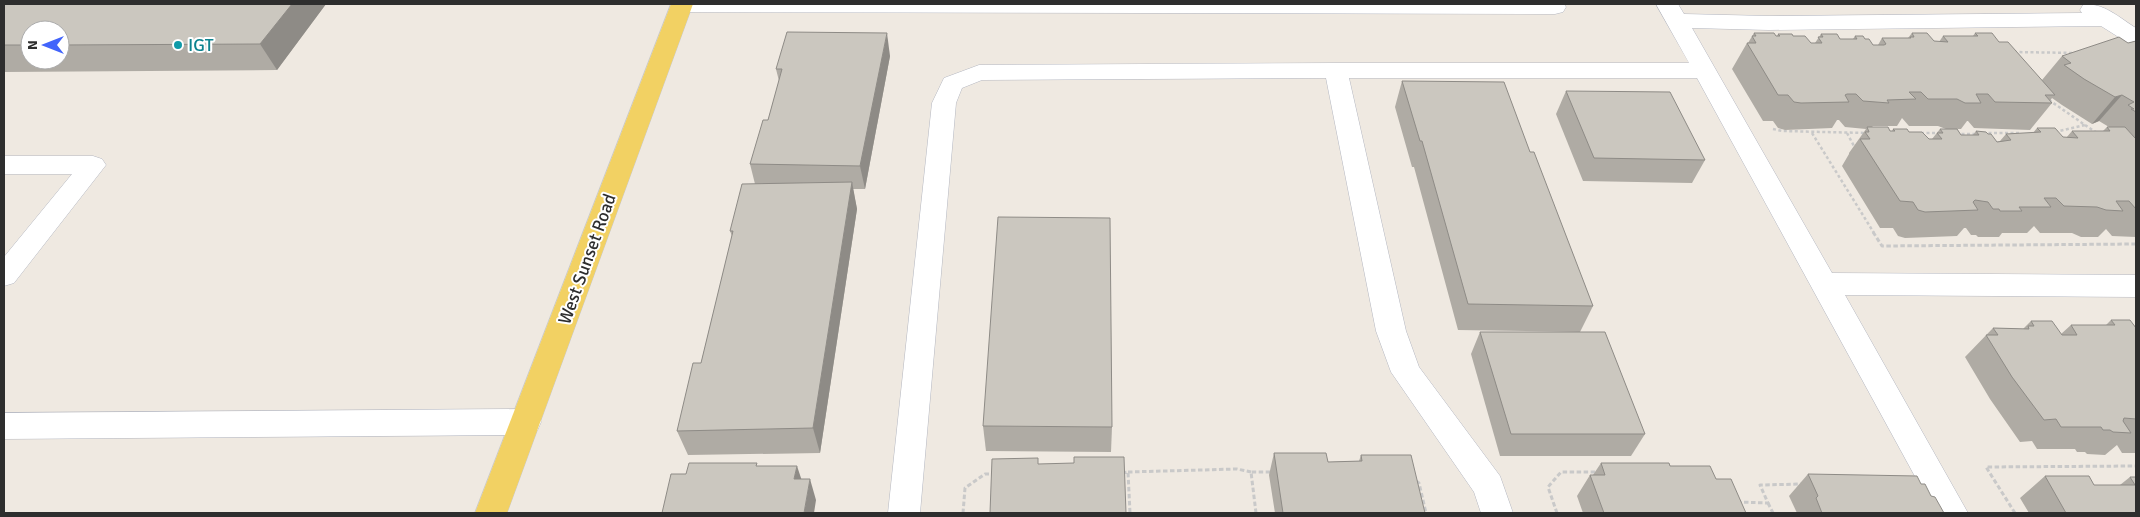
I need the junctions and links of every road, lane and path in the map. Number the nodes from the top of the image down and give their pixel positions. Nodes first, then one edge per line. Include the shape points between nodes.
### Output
1 (682, 4) edge
2 (2082, 4) edge
3 (974, 5) edge
4 (1073, 5) edge
5 (1555, 7) dead end
6 (1672, 12) edge
7 (2106, 19) junction
8 (2136, 38) edge
9 (2006, 52) edge
10 (2083, 53) edge
11 (1336, 70) junction
12 (1705, 71) junction
13 (2044, 96) edge
14 (2085, 125) junction
15 (1738, 130) junction
16 (1812, 132) junction
17 (1847, 133) junction
18 (1876, 133) edge
19 (1915, 133) edge
20 (2021, 133) edge
21 (2049, 133) edge
22 (1945, 134) edge
23 (1954, 134) edge
24 (2098, 134) edge
25 (1855, 148) dead end
26 (4, 165) edge
27 (2136, 244) edge
28 (4, 276) edge
29 (1825, 284) junction
30 (2136, 286) edge
31 (526, 422) junction
32 (4, 426) edge
33 (2136, 466) edge
34 (1128, 472) junction
35 (1251, 472) junction
36 (1281, 472) edge
37 (1608, 472) edge
38 (1118, 473) edge
39 (1004, 474) edge
40 (1412, 479) edge
41 (1808, 484) edge
42 (1730, 501) edge
43 (1768, 502) junction
44 (491, 513) edge
45 (904, 513) edge
46 (963, 513) edge
47 (1130, 513) edge
48 (1256, 513) edge
49 (1426, 513) edge
50 (1497, 513) edge
51 (1557, 513) edge
52 (1773, 513) edge
53 (1952, 513) edge
54 (2015, 513) edge

1 - 3 street
1 - 31 main road, West Sunset Road
2 - 7 street
3 - 4 street
4 - 5 street
6 - 7 street via 1769,24
6 - 12 street
7 - 8 street
9 - 10 path
11 - 12 street
11 - 45 street via 979,73 952,83 944,103
11 - 50 street via 1391,331 1406,372 1489,486
12 - 15 street
13 - 14 path
14 - 21 path
14 - 24 path
15 - 16 path
15 - 29 street
16 - 17 path
16 - 27 path via 1882,246
17 - 18 path
17 - 25 path
19 - 22 path
20 - 23 path
26 - 28 street via 93,165
29 - 30 street
29 - 53 street
31 - 32 street
31 - 44 main road, West Sunset Road
33 - 54 path via 1986,467
34 - 35 path via 1237,469
34 - 38 path
34 - 47 path
35 - 36 path
35 - 48 path
37 - 51 path via 1561,472 1548,487
39 - 46 path via 985,474 965,488
40 - 49 path via 1419,483
41 - 43 path via 1760,485
42 - 43 path
43 - 52 path

